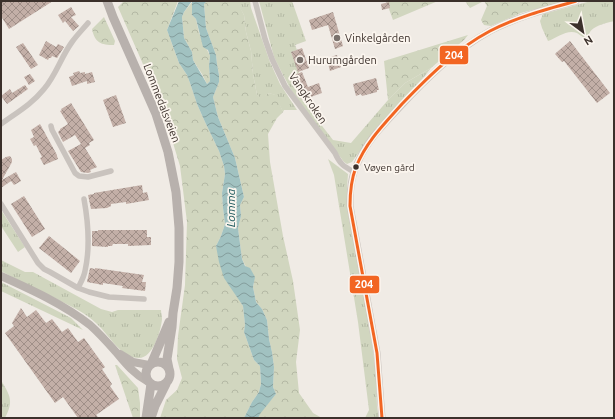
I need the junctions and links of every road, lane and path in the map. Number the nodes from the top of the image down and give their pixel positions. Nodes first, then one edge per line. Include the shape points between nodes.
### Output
1 (107, 1) edge
2 (255, 1) edge
3 (576, 1) edge
4 (88, 23) dead end
5 (1, 124) edge
6 (51, 126) dead end
7 (111, 170) dead end
8 (354, 172) junction
9 (84, 199) dead end
10 (1, 204) edge
11 (1, 276) edge
12 (78, 288) junction
13 (144, 299) dead end
14 (173, 313) junction
15 (116, 352) junction
16 (151, 364) junction
17 (169, 369) junction
18 (149, 382) junction
19 (166, 384) junction
20 (146, 418) edge
21 (151, 418) edge
22 (382, 418) edge

1 - 14 main road, Lommedalsveien via 156,114 171,163 180,240
2 - 8 street, Vangkroken via 272,59 285,86 335,153 340,164
3 - 8 street via 527,15 503,25 478,38 450,58 380,128 362,153
4 - 5 street via 72,41 44,89 26,107
6 - 7 street via 75,173 79,176 88,177
8 - 22 street via 350,193 351,214 376,346
9 - 12 street via 88,251 85,271
10 - 12 street via 38,263
11 - 15 main road via 67,309 90,326
12 - 13 street via 109,297
14 - 16 main road, Lommedalsveien
14 - 17 main road, Lommedalsveien via 167,359
15 - 16 main road via 133,362
15 - 18 main road via 128,367
16 - 17 main road via 161,362
16 - 18 main road via 145,373
17 - 19 main road via 170,375
18 - 19 main road via 159,386
18 - 20 main road
19 - 21 main road via 154,406

